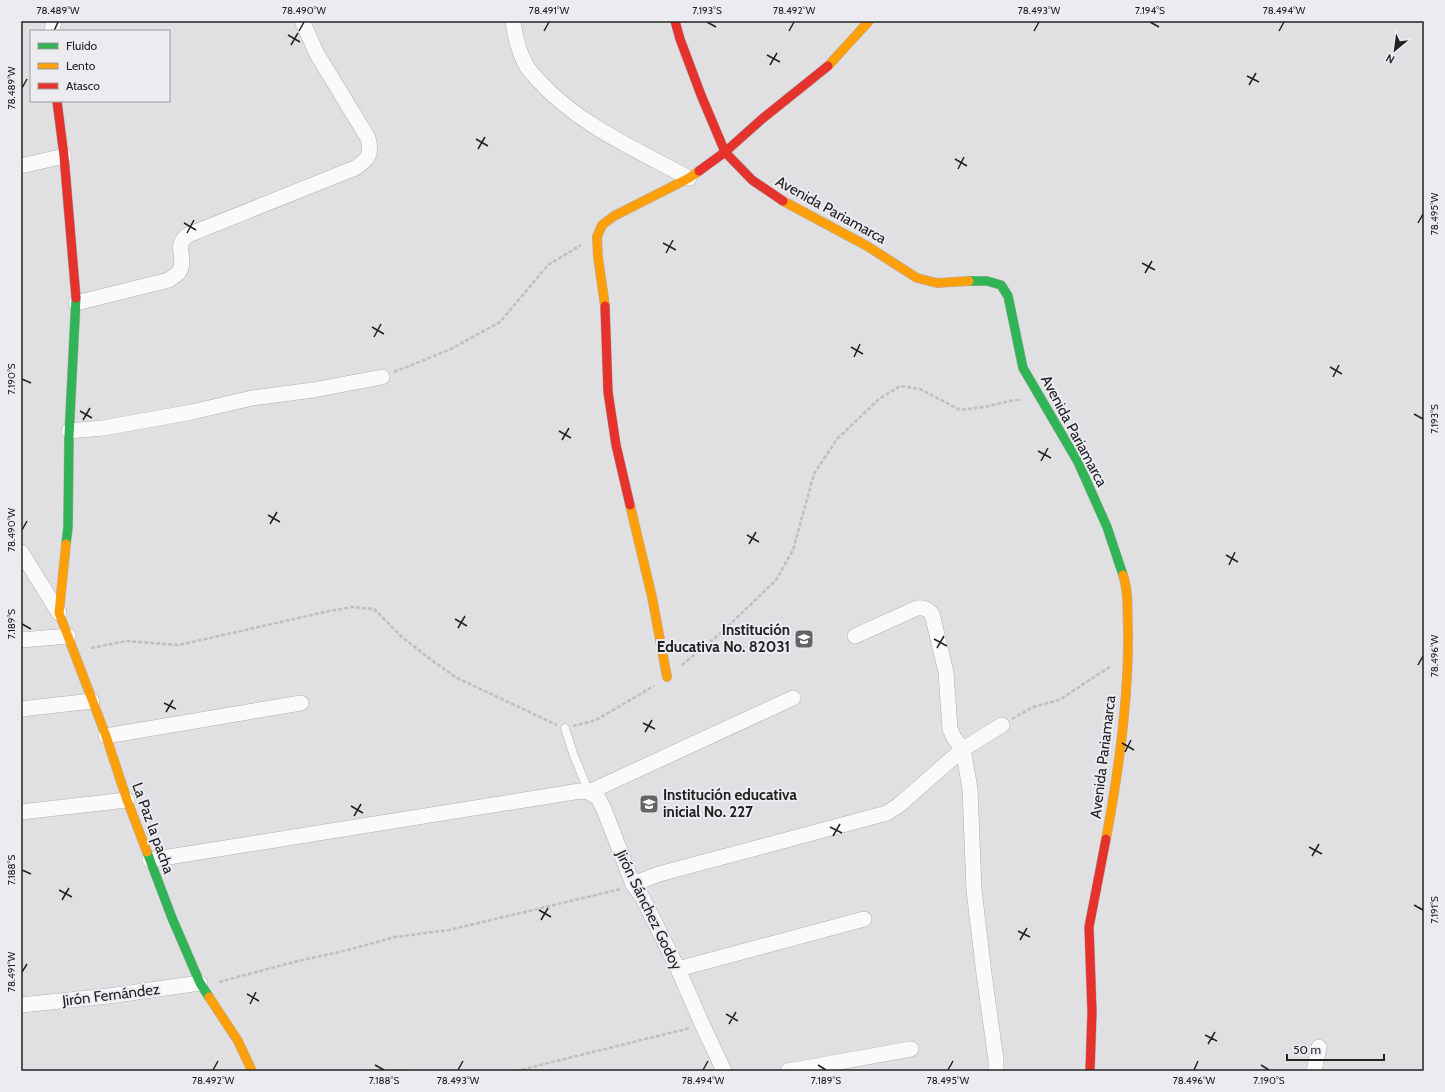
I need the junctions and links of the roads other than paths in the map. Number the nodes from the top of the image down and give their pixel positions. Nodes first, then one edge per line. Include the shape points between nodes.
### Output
1 (302, 21) edge
2 (513, 21) edge
3 (675, 21) edge
4 (868, 21) edge
5 (57, 102) edge
6 (725, 152) junction
7 (64, 156) junction
8 (21, 166) edge
9 (689, 178) junction
10 (76, 303) junction
11 (382, 377) road end
12 (69, 431) junction
13 (21, 552) edge
14 (59, 613) junction
15 (68, 636) junction
16 (855, 636) dead end
17 (21, 640) edge
18 (667, 677) road end
19 (793, 698) dead end
20 (92, 701) junction
21 (301, 703) dead end
22 (21, 709) edge
23 (1002, 725) road end
24 (565, 728) road end
25 (106, 736) junction
26 (963, 749) junction
27 (590, 792) junction
28 (127, 800) junction
29 (21, 812) edge
30 (150, 860) junction
31 (633, 884) junction
32 (864, 918) dead end
33 (678, 969) junction
34 (200, 983) junction
35 (21, 1005) edge
36 (1319, 1047) dead end
37 (910, 1049) dead end
38 (252, 1071) edge
39 (724, 1071) edge
40 (788, 1071) edge
41 (996, 1071) edge
42 (1090, 1071) edge
43 (1314, 1071) edge

1 - 10 street via 317,54 368,138 369,155 364,162 355,168 188,235 180,244 181,268 169,280
2 - 9 street via 516,39 528,68 552,95 620,142
3 - 6 street via 701,95
4 - 6 street via 825,70 762,119
5 - 7 street, La Paz la pacha
6 - 9 street
6 - 42 street, Avenida Pariamarca via 752,180 776,198 867,246 917,278 937,283 987,281 1000,285 1008,296 1023,368 1078,462 1106,527 1127,587 1128,657 1115,793 1089,927 1092,1012
7 - 8 street
7 - 10 street, La Paz la pacha
9 - 18 street via 614,216 602,226 597,236 606,310 608,392 616,445 652,597
10 - 12 street, La Paz la pacha
11 - 12 street via 252,398 103,428
12 - 14 street, La Paz la pacha via 68,527
13 - 14 street
14 - 15 street, La Paz la pacha
15 - 17 street
15 - 20 street, La Paz la pacha
16 - 26 street via 917,608 927,609 932,614 946,672 950,729
19 - 27 street
20 - 22 street
20 - 25 street, La Paz la pacha
21 - 25 street
23 - 26 street
24 - 27 lane, Jirón Sánchez Godoy
25 - 28 street, La Paz la pacha
26 - 31 street via 887,813 659,874
26 - 41 street via 970,788 974,890
27 - 30 street
27 - 31 street, Jirón Sánchez Godoy via 598,798 603,807
28 - 29 street
28 - 30 street, La Paz la pacha
30 - 34 street, La Paz la pacha
31 - 33 street, Jirón Sánchez Godoy
32 - 33 street
33 - 39 street, Jirón Sánchez Godoy
34 - 35 street, Jirón Fernández
34 - 38 street, La Paz la pacha via 238,1041
36 - 43 street
37 - 40 street

